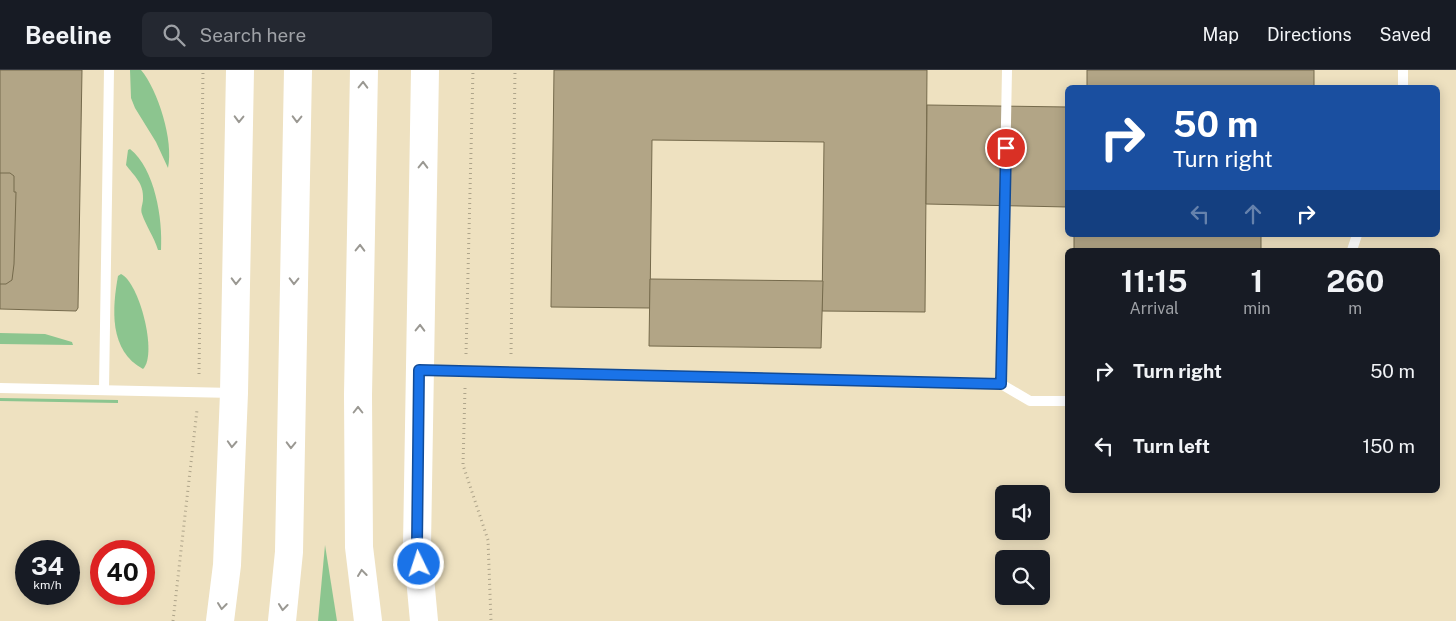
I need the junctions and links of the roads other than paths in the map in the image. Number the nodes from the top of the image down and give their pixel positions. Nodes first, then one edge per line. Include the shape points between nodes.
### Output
1 (109, 70) edge
2 (240, 70) edge
3 (298, 70) edge
4 (364, 70) edge
5 (425, 70) edge
6 (1007, 70) edge
7 (1404, 70) edge
8 (1403, 85) edge
9 (419, 370) junction
10 (1001, 384) junction
11 (0, 388) edge
12 (104, 390) junction
13 (234, 393) junction
14 (1065, 402) edge
15 (220, 621) edge
16 (282, 621) edge
17 (368, 621) edge
18 (424, 621) edge

1 - 12 lane
2 -> 13 main road
3 -> 16 main road via 289,552
17 -> 4 main road via 359,547 358,433
9 -> 5 main road
6 - 10 lane
7 - 8 lane
9 - 10 lane
9 - 18 main road via 417,545
10 - 14 lane via 1030,401
11 - 12 lane
12 - 13 lane
13 -> 15 main road via 227,564

